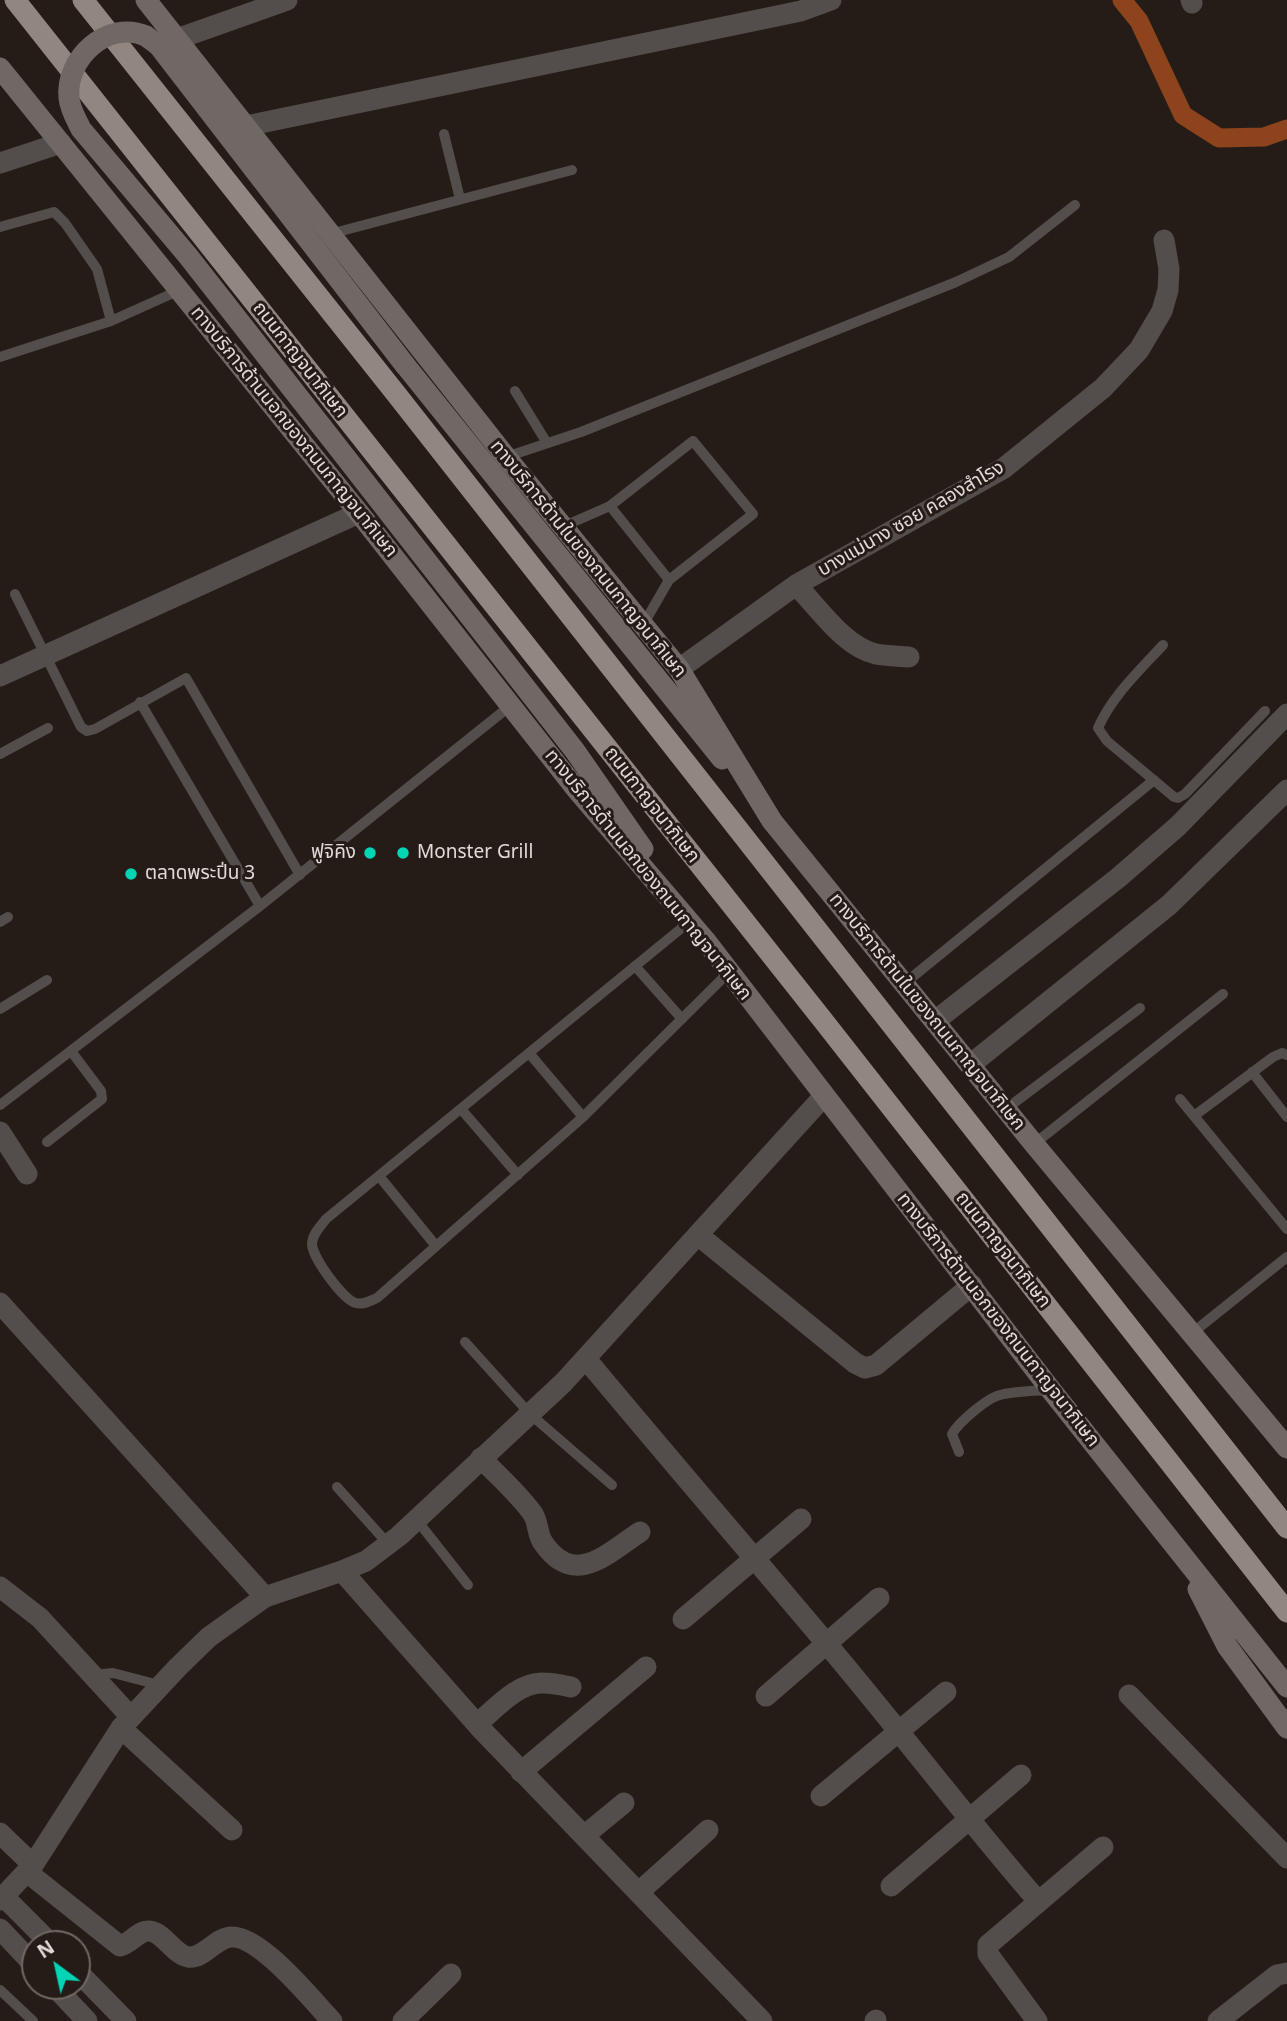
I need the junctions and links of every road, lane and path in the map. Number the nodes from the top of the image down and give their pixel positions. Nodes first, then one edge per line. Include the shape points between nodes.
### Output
1 (15, 0) edge
2 (83, 0) edge
3 (146, 0) edge
4 (287, 0) edge
5 (831, 0) edge
6 (177, 39) junction
7 (0, 68) edge
8 (246, 126) junction
9 (444, 134) dead end
10 (61, 144) junction
11 (0, 163) edge
12 (572, 170) dead end
13 (460, 199) junction
14 (1075, 205) dead end
15 (0, 227) edge
16 (330, 234) junction
17 (1164, 240) dead end
18 (180, 290) junction
19 (111, 321) junction
20 (0, 357) edge
21 (515, 391) dead end
22 (547, 443) junction
23 (506, 457) junction
24 (610, 506) junction
25 (359, 513) junction
26 (562, 527) junction
27 (669, 580) junction
28 (796, 585) junction
29 (15, 594) dead end
30 (643, 625) junction
31 (1163, 645) dead end
32 (44, 656) junction
33 (909, 657) dead end
34 (680, 669) junction
35 (0, 676) edge
36 (140, 702) junction
37 (510, 706) junction
38 (1265, 711) dead end
39 (1287, 714) edge
40 (48, 728) dead end
41 (0, 754) edge
42 (1154, 779) junction
43 (1287, 790) edge
44 (772, 821) junction
45 (300, 875) junction
46 (260, 906) junction
47 (689, 922) junction
48 (705, 940) junction
49 (635, 966) junction
50 (729, 972) junction
51 (47, 980) dead end
52 (905, 983) junction
53 (1223, 994) dead end
54 (1139, 1008) dead end
55 (0, 1009) edge
56 (682, 1019) junction
57 (935, 1021) junction
58 (71, 1051) junction
59 (529, 1053) junction
60 (1287, 1055) edge
61 (970, 1065) junction
62 (1252, 1072) junction
63 (824, 1096) junction
64 (1180, 1099) dead end
65 (0, 1105) edge
66 (461, 1109) junction
67 (1006, 1109) junction
68 (1195, 1116) junction
69 (583, 1117) junction
70 (1287, 1117) edge
71 (0, 1132) edge
72 (47, 1142) dead end
73 (1034, 1144) junction
74 (27, 1174) dead end
75 (518, 1175) junction
76 (379, 1176) junction
77 (1287, 1228) edge
78 (698, 1235) junction
79 (436, 1246) junction
80 (1287, 1257) edge
81 (972, 1285) junction
82 (0, 1303) edge
83 (1191, 1334) junction
84 (465, 1342) dead end
85 (586, 1359) junction
86 (1051, 1390) junction
87 (530, 1414) junction
88 (1287, 1448) edge
89 (959, 1452) dead end
90 (481, 1458) junction
91 (612, 1485) dead end
92 (337, 1487) dead end
93 (416, 1519) junction
94 (801, 1519) dead end
95 (1287, 1528) edge
96 (640, 1532) dead end
97 (1174, 1544) junction
98 (389, 1545) junction
99 (753, 1559) junction
100 (342, 1572) junction
101 (468, 1586) dead end
102 (0, 1587) edge
103 (265, 1597) junction
104 (878, 1598) dead end
105 (1287, 1612) edge
106 (683, 1619) dead end
107 (826, 1644) junction
108 (646, 1667) dead end
109 (94, 1675) junction
110 (159, 1685) junction
111 (571, 1686) dead end
112 (1287, 1688) edge
113 (946, 1692) dead end
114 (1129, 1695) dead end
115 (766, 1696) dead end
116 (125, 1722) junction
117 (477, 1724) junction
118 (1287, 1728) edge
119 (898, 1732) junction
120 (521, 1772) junction
121 (1021, 1775) dead end
122 (821, 1796) dead end
123 (624, 1803) dead end
124 (968, 1820) junction
125 (232, 1830) dead end
126 (708, 1830) dead end
127 (0, 1833) edge
128 (585, 1835) junction
129 (1103, 1847) dead end
130 (1287, 1858) edge
131 (30, 1868) junction
132 (891, 1886) dead end
133 (639, 1892) junction
134 (2, 1898) edge
135 (1038, 1901) junction
136 (0, 1929) edge
137 (36, 1930) edge
138 (21, 1951) edge
139 (1287, 1973) edge
140 (451, 1974) dead end
141 (91, 1985) edge
142 (0, 1990) edge
143 (67, 2000) edge
144 (33, 2021) edge
145 (87, 2021) edge
146 (126, 2021) edge
147 (332, 2021) edge
148 (403, 2021) edge
149 (762, 2021) edge
150 (1037, 2021) edge
151 (1218, 2021) edge

1 - 105 highway, ถนนกาญจนาภิเษก
2 - 95 highway
3 - 6 main road, ทางบริการด้านในของถนนกาญจนาภิเษก
4 - 6 street
5 - 8 street via 801,11
6 - 8 main road, ทางบริการด้านในของถนนกาญจนาภิเษก
7 - 10 main road, ทางบริการด้านนอกของถนนกาญจนาภิเษก
8 - 16 main road, ทางบริการด้านในของถนนกาญจนาภิเษก
9 - 13 lane
10 - 11 street
10 - 18 main road, ทางบริการด้านนอกของถนนกาญจนาภิเษก
12 - 13 lane
13 - 16 lane
14 - 22 lane via 1009,257 956,282
15 - 19 lane via 54,212 97,269
16 - 23 main road, ทางบริการด้านในของถนนกาญจนาภิเษก
17 - 28 street, บางแม่นาง ซอย คลองสำโรง via 1169,269 1162,311 1139,350 1103,388 1004,468
18 - 19 lane
18 - 25 main road, ทางบริการด้านนอกของถนนกาญจนาภิเษก
19 - 20 lane
21 - 22 lane
22 - 23 lane
23 - 26 main road, ทางบริการด้านในของถนนกาญจนาภิเษก
24 - 26 lane
24 - 27 lane
24 - 27 lane via 693,441 752,514
25 - 32 street
25 - 37 main road, ทางบริการด้านนอกของถนนกาญจนาภิเษก
26 - 30 main road, ทางบริการด้านในของถนนกาญจนาภิเษก
27 - 30 lane
28 - 33 street via 855,645 876,654
28 - 34 street, บางแม่นาง ซอย คลองสำโรง
29 - 32 lane
30 - 34 main road, ทางบริการด้านในของถนนกาญจนาภิเษก
31 - 42 lane via 1106,711 1098,728 1107,741
32 - 35 street
32 - 36 lane via 87,731
34 - 44 main road, ทางบริการด้านในของถนนกาญจนาภิเษก
36 - 45 lane via 186,678
36 - 46 lane
37 - 45 lane
37 - 47 main road, ทางบริการด้านนอกของถนนกาญจนาภิเษก
38 - 42 lane via 1185,794 1174,797
39 - 57 street via 1178,826
40 - 41 lane
42 - 52 lane
43 - 61 street via 1168,905
44 - 48 main road, bridge via 405,365 159,46 132,33 95,43 76,62 71,75 69,97 81,129 188,256 575,751
44 - 52 main road, ทางบริการด้านในของถนนกาญจนาภิเษก
45 - 46 lane
46 - 58 lane
47 - 48 main road, ทางบริการด้านนอกของถนนกาญจนาภิเษก
47 - 49 lane
48 - 50 main road, ทางบริการด้านนอกของถนนกาญจนาภิเษก
49 - 56 lane
49 - 59 lane
50 - 56 lane
50 - 63 main road, ทางบริการด้านนอกของถนนกาญจนาภิเษก
51 - 55 lane
52 - 57 main road, ทางบริการด้านในของถนนกาญจนาภิเษก
53 - 73 lane
54 - 67 lane
56 - 69 lane
57 - 61 main road, ทางบริการด้านในของถนนกาญจนาภิเษก
58 - 65 lane
58 - 72 lane via 102,1091 102,1099
59 - 66 lane
59 - 69 lane
60 - 62 lane via 1273,1056
61 - 67 main road, ทางบริการด้านในของถนนกาญจนาภิเษก
62 - 68 lane
62 - 70 lane
63 - 78 street
63 - 81 main road, ทางบริการด้านนอกของถนนกาญจนาภิเษก
64 - 68 lane
66 - 75 lane
66 - 76 lane
67 - 73 main road, ทางบริการด้านในของถนนกาญจนาภิเษก
68 - 77 lane
69 - 75 lane
71 - 74 street
73 - 83 main road, ทางบริการด้านในของถนนกาญจนาภิเษก
75 - 79 lane
76 - 79 lane
76 - 79 lane via 326,1219 312,1244 313,1255 347,1299 368,1303 377,1298
78 - 81 street via 865,1368 876,1365
78 - 85 street
80 - 83 lane
81 - 86 main road, ทางบริการด้านนอกของถนนกาญจนาภิเษก
82 - 103 street
83 - 88 main road, ทางบริการด้านในของถนนกาญจนาภิเษก
84 - 87 lane
85 - 87 street
85 - 99 street
86 - 89 lane via 992,1399 957,1427 953,1434
86 - 97 main road, ทางบริการด้านนอกของถนนกาญจนาภิเษก
87 - 90 street
87 - 91 lane
90 - 93 street
90 - 96 street via 534,1516 541,1540 560,1560 576,1567 596,1562
92 - 98 lane
93 - 98 street
93 - 101 lane
94 - 99 street
97 - 112 main road, ทางบริการด้านนอกของถนนกาญจนาภิเษก
97 - 118 main road via 1227,1646
98 - 100 street
99 - 106 street
99 - 107 street
100 - 103 street
100 - 117 street
102 - 109 street via 40,1618
103 - 110 street via 209,1637
104 - 107 street
107 - 115 street
107 - 119 street
108 - 120 street
109 - 110 lane via 113,1673
109 - 116 street
110 - 116 street
111 - 117 street via 529,1684
113 - 119 street
114 - 130 street
116 - 125 street
116 - 131 street
117 - 120 street
119 - 122 street
119 - 124 street
120 - 128 street
121 - 124 street
123 - 128 street
124 - 132 street
124 - 135 street
126 - 133 street
127 - 131 street
128 - 133 street
129 - 135 street
131 - 134 street
131 - 147 street via 120,1946 149,1931 189,1957 232,1937 249,1941 266,1952
133 - 149 street
134 - 137 street
135 - 150 street via 988,1944 988,1955
136 - 138 street
139 - 151 street via 1277,1975
140 - 148 street
141 - 146 street
142 - 144 lane
143 - 145 street

